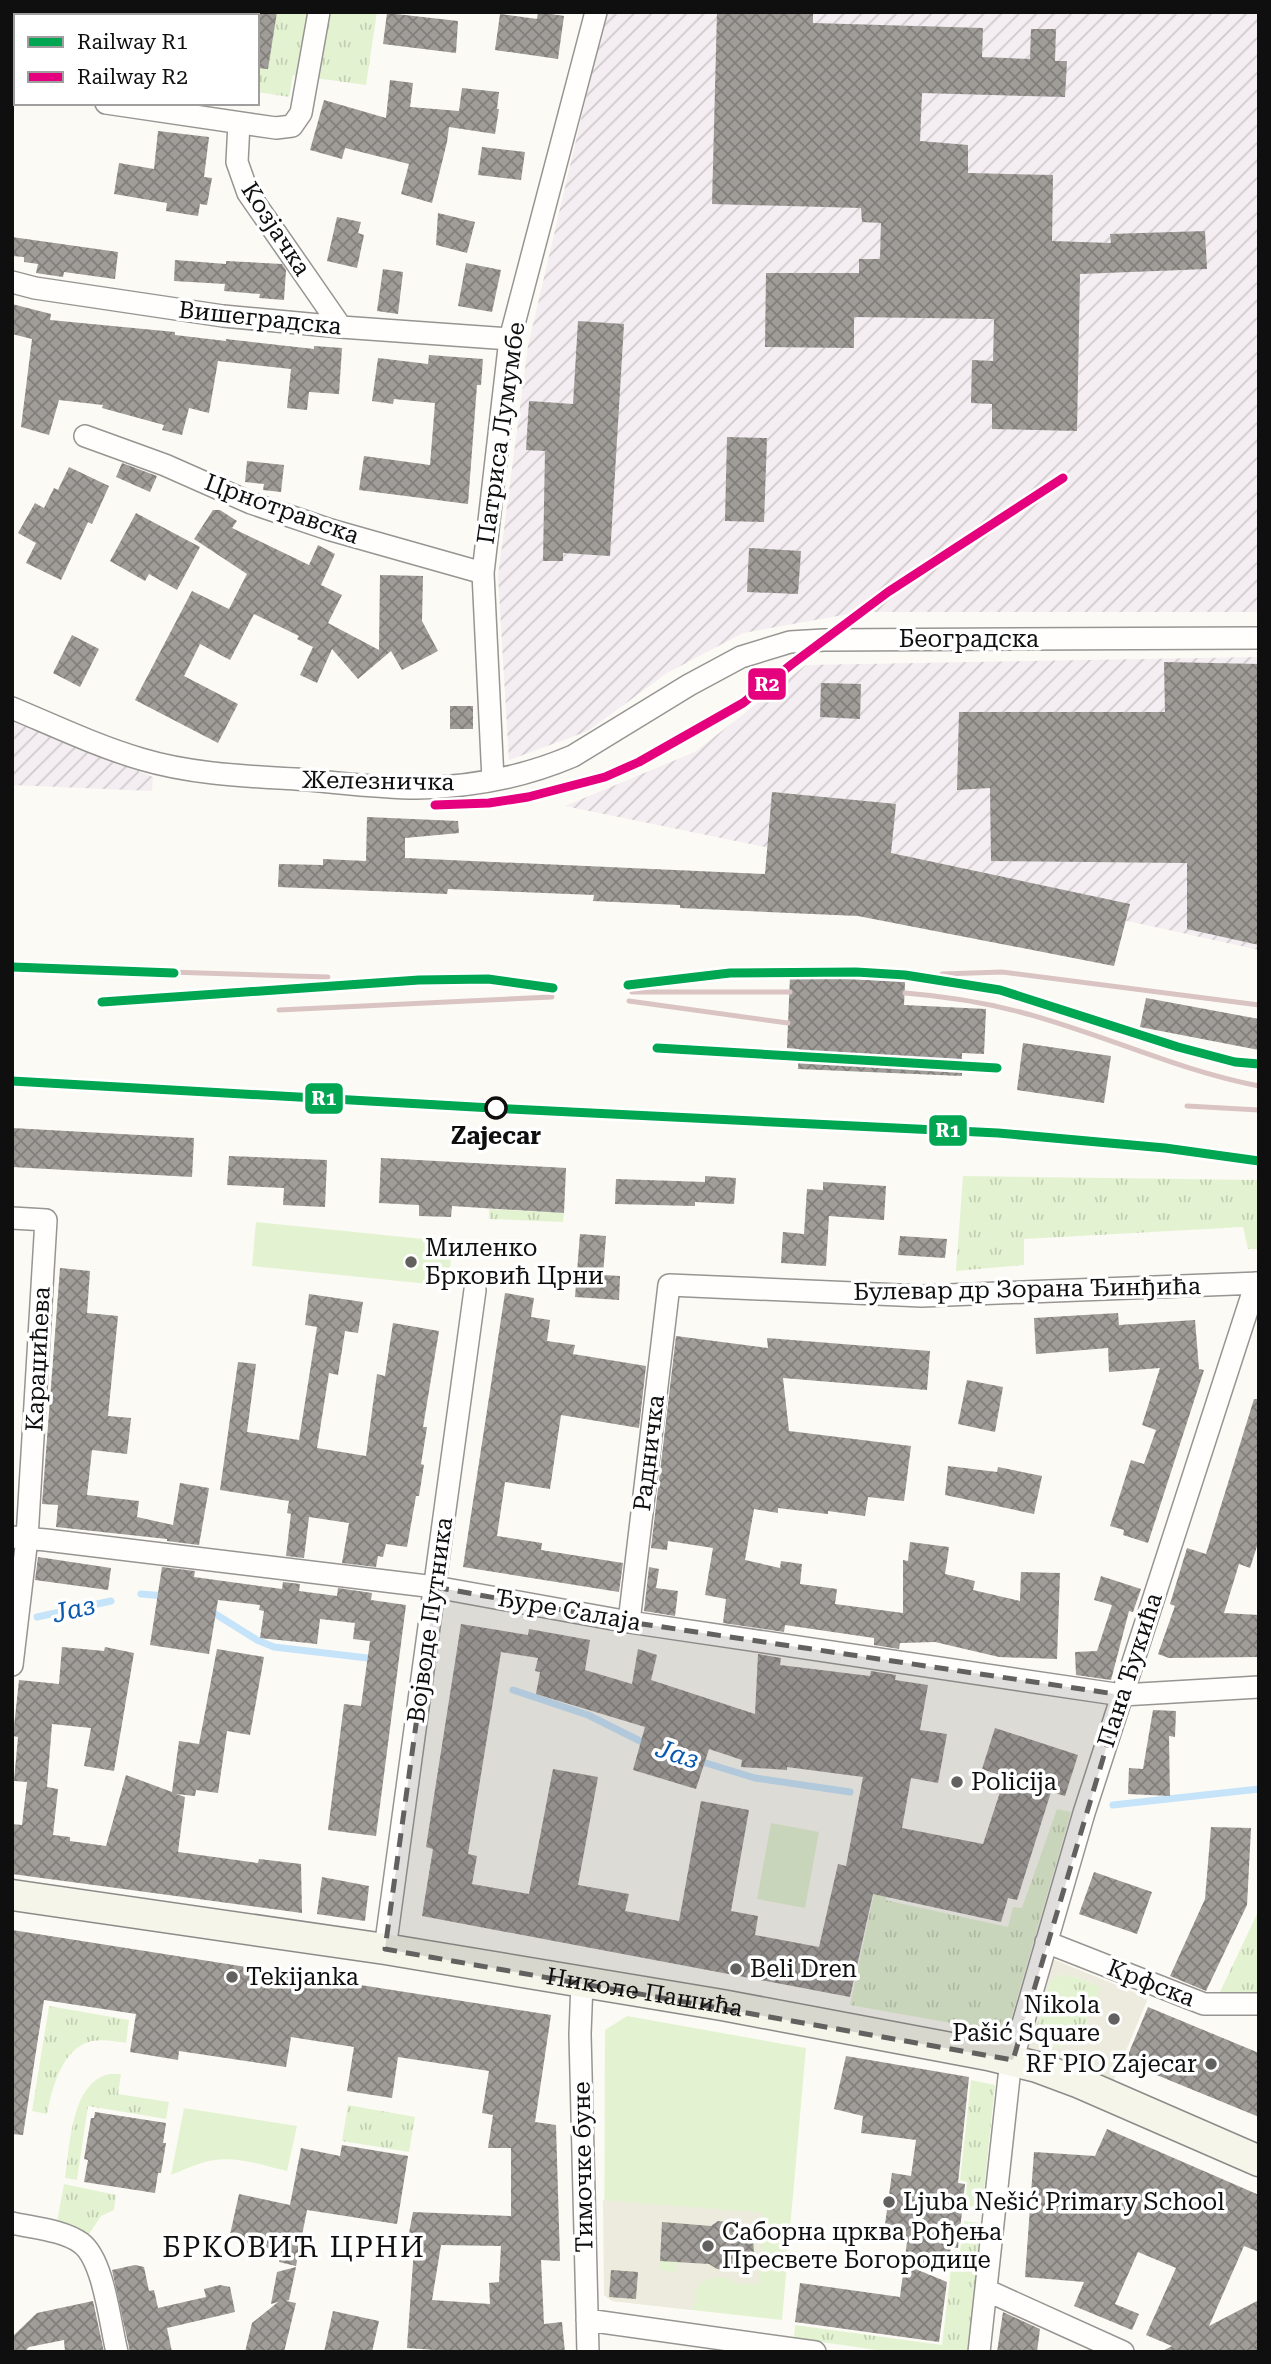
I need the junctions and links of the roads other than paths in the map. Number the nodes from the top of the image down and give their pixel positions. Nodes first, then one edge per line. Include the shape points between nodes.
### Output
1 (320, 12) edge
2 (596, 12) edge
3 (120, 105) edge
4 (239, 122) junction
5 (12, 282) edge
6 (341, 327) junction
7 (510, 339) junction
8 (85, 436) dead end
9 (483, 573) junction
10 (1259, 638) edge
11 (689, 685) joint
12 (12, 708) edge
13 (493, 780) junction
14 (12, 1218) edge
15 (1257, 1283) edge
16 (669, 1284) joint
17 (475, 1290) dead end
18 (20, 1538) edge
19 (435, 1587) junction
20 (629, 1622) junction
21 (12, 1665) edge
22 (1259, 1687) edge
23 (1122, 1695) junction
24 (12, 1895) edge
25 (1046, 1942) junction
26 (385, 1949) junction
27 (582, 1982) junction
28 (1259, 2004) edge
29 (1013, 2060) junction
30 (1259, 2161) edge
31 (12, 2223) edge
32 (986, 2290) junction
33 (587, 2320) junction
34 (117, 2352) edge
35 (587, 2352) edge
36 (815, 2352) edge
37 (979, 2352) edge
38 (1123, 2352) edge

1 - 4 street via 298,120 284,129
2 - 7 street, Патриса Лумумбе
3 - 4 street
4 - 6 street, Козјачка via 237,162 248,193
5 - 6 street, Вишеградска via 223,316
6 - 7 street, Вишеградска
7 - 9 street, Патриса Лумумбе
8 - 9 street, Црнотравска via 251,503
9 - 13 street, Патриса Лумумбе
10 - 11 street, Београдска via 790,642 741,657
11 - 13 street, Железничка via 573,756 533,772
12 - 13 street, Железничка via 108,748 185,770 416,788
14 - 18 street, Караџићева via 46,1220
15 - 16 street, Булевар др Зорана Ђинђића via 935,1296
15 - 23 street, Пана Ђукића
16 - 20 street, Радничка
17 - 19 street, Војводе Путника
18 - 19 street, Ђуре Салаја
18 - 21 street, Караџићева
19 - 20 street, Ђуре Салаја
19 - 26 street, Војводе Путника
20 - 23 street, Ђуре Салаја
22 - 23 street, Ђуре Салаја
23 - 25 street, Пана Ђукића
24 - 26 street, Николе Пашића
25 - 28 street, Крфска via 1204,2004
25 - 29 street, Пана Ђукића
26 - 27 street, Николе Пашића
27 - 29 street, Николе Пашића
27 - 33 street, Тимочке буне via 580,2034 594,2235
29 - 30 street, Николе Пашића
29 - 32 street, Пана Ђукића
31 - 34 street via 82,2244 99,2276
32 - 37 street, Пана Ђукића
32 - 38 street
33 - 35 street, Тимочке буне
33 - 36 street

